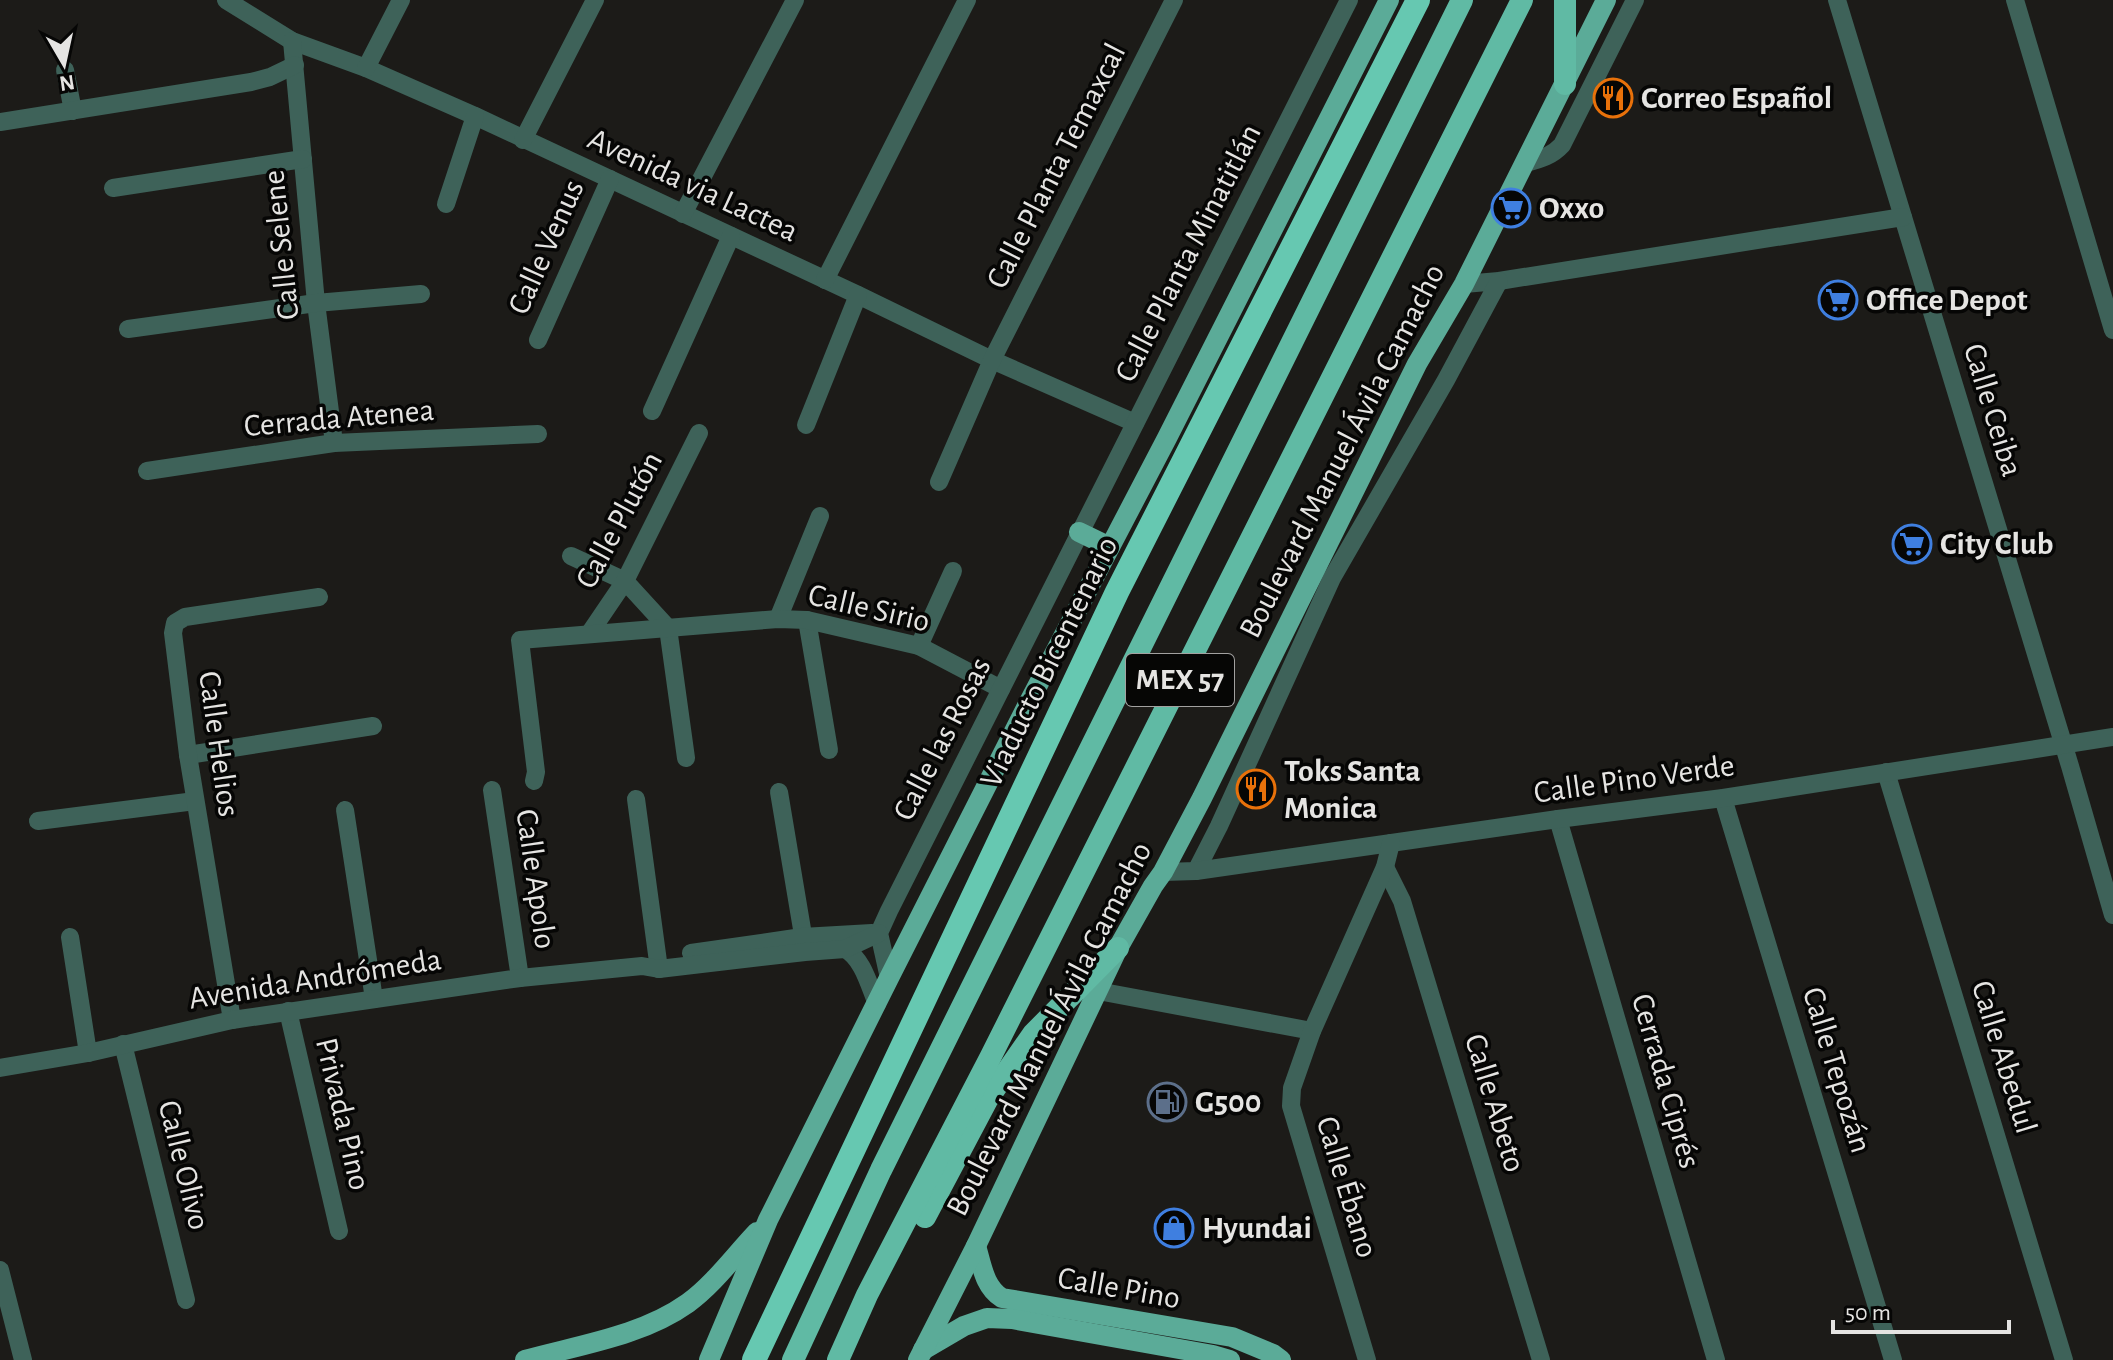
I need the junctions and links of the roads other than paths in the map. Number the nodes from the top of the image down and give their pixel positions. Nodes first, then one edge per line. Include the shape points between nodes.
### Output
1 (226, 0) edge
2 (401, 0) edge
3 (595, 0) edge
4 (795, 0) edge
5 (967, 0) edge
6 (1174, 0) edge
7 (1349, 0) edge
8 (1389, 0) edge
9 (1418, 0) edge
10 (1462, 0) edge
11 (1522, 0) edge
12 (1565, 0) edge
13 (1606, 0) edge
14 (1635, 0) edge
15 (1837, 0) edge
16 (2015, 0) edge
17 (292, 41) junction
18 (295, 65) junction
19 (366, 68) junction
20 (65, 70) dead end
21 (1565, 84) junction
22 (73, 111) junction
23 (475, 116) junction
24 (0, 122) edge
25 (523, 140) junction
26 (303, 159) junction
27 (1526, 163) junction
28 (610, 179) junction
29 (113, 188) dead end
30 (446, 204) dead end
31 (683, 214) junction
32 (1903, 217) junction
33 (731, 236) junction
34 (825, 280) junction
35 (1499, 281) junction
36 (1464, 284) junction
37 (421, 294) dead end
38 (858, 295) junction
39 (316, 303) junction
40 (128, 329) dead end
41 (2113, 330) edge
42 (538, 340) dead end
43 (992, 360) junction
44 (652, 411) dead end
45 (1135, 423) junction
46 (806, 425) dead end
47 (699, 433) dead end
48 (538, 434) dead end
49 (334, 443) junction
50 (147, 471) dead end
51 (939, 482) dead end
52 (820, 516) dead end
53 (1079, 532) junction
54 (1110, 547) junction
55 (571, 556) dead end
56 (953, 571) dead end
57 (625, 581) junction
58 (319, 597) dead end
59 (778, 619) junction
60 (807, 620) junction
61 (668, 628) junction
62 (589, 634) junction
63 (919, 646) junction
64 (1001, 689) junction
65 (373, 726) dead end
66 (2113, 737) edge
67 (2062, 745) junction
68 (829, 750) dead end
69 (188, 755) junction
70 (686, 758) dead end
71 (1886, 772) junction
72 (534, 781) dead end
73 (492, 790) dead end
74 (779, 792) dead end
75 (1723, 798) junction
76 (636, 799) dead end
77 (195, 801) junction
78 (345, 810) dead end
79 (1558, 819) junction
80 (38, 821) dead end
81 (1391, 843) junction
82 (1385, 867) junction
83 (1196, 871) junction
84 (1163, 872) junction
85 (2113, 915) edge
86 (879, 933) junction
87 (70, 937) dead end
88 (804, 944) junction
89 (1118, 948) junction
90 (845, 949) junction
91 (653, 964) junction
92 (520, 978) junction
93 (889, 978) junction
94 (1098, 991) junction
95 (374, 999) junction
96 (877, 1004) junction
97 (288, 1011) junction
98 (232, 1020) junction
99 (1312, 1031) junction
100 (123, 1044) junction
101 (88, 1053) junction
102 (0, 1068) edge
103 (768, 1220) junction
104 (339, 1231) dead end
105 (976, 1246) junction
106 (0, 1270) edge
107 (867, 1295) junction
108 (186, 1300) dead end
109 (921, 1355) edge
110 (23, 1360) edge
111 (525, 1360) edge
112 (709, 1360) edge
113 (754, 1360) edge
114 (793, 1360) edge
115 (838, 1360) edge
116 (1230, 1360) edge
117 (1281, 1360) edge
118 (1367, 1360) edge
119 (1541, 1360) edge
120 (1716, 1360) edge
121 (1893, 1360) edge
122 (2064, 1360) edge

1 - 17 street, Avenida via Lactea
2 - 19 street
3 - 25 street
4 - 31 street
5 - 34 street
6 - 43 street, Calle Planta Temaxcal
7 - 45 street, Calle Planta Minatitlán
8 - 54 main road
9 - 113 highway, Viaducto Bicentenario via 1117,592
10 - 114 highway, MEX 57 via 881,1170
11 - 107 highway, Boulevard Manuel Ávila Camacho / MEX 57
12 - 21 highway
13 - 21 main road, Boulevard Manuel Ávila Camacho
14 - 27 street via 1562,145 1546,158
15 - 32 street, Calle Ceiba
16 - 41 street
17 - 18 street, Calle Selene
17 - 19 street, Avenida via Lactea
18 - 22 street via 251,82
18 - 26 street, Calle Selene
19 - 23 street, Avenida via Lactea
20 - 22 street
21 - 27 main road, Boulevard Manuel Ávila Camacho
22 - 24 street
23 - 25 street, Avenida via Lactea
23 - 30 street
25 - 28 street, Avenida via Lactea
26 - 29 street
26 - 39 street, Calle Selene
27 - 36 main road, Boulevard Manuel Ávila Camacho
28 - 31 street, Avenida via Lactea
28 - 42 street, Calle Venus
31 - 33 street, Avenida via Lactea
32 - 35 street
32 - 67 street, Calle Ceiba
33 - 34 street, Avenida via Lactea
33 - 44 street
34 - 38 street, Avenida via Lactea
35 - 36 street
35 - 83 street, Boulevard Manuel Ávila Camacho via 1332,578
36 - 84 main road, Boulevard Manuel Ávila Camacho via 1417,364
37 - 39 street
38 - 43 street, Avenida via Lactea
38 - 46 street
39 - 40 street
39 - 49 street, Calle Selene
43 - 45 street, Avenida via Lactea
43 - 51 street, Calle Planta Temaxcal
45 - 53 street, Calle Planta Minatitlán
47 - 57 street, Calle Plutón
48 - 49 street, Cerrada Atenea
49 - 50 street, Cerrada Atenea
52 - 59 street
53 - 54 main road
53 - 64 street, Calle las Rosas
54 - 93 main road
55 - 57 street
56 - 63 street
57 - 61 street
57 - 62 street, Calle Plutón
58 - 69 street, Calle Helios via 185,617 175,623
59 - 60 street, Calle Sirio
59 - 61 street, Calle Sirio
60 - 63 street, Calle Sirio
60 - 68 street
61 - 62 street, Calle Sirio
61 - 70 street
62 - 72 street, Calle Sirio via 520,640
63 - 64 street, Calle Sirio
64 - 86 street, Calle las Rosas
65 - 69 street
66 - 67 street, Calle Pino Verde
67 - 71 street, Calle Pino Verde
67 - 85 street, Calle Ceiba
69 - 77 street, Calle Helios
71 - 75 street, Calle Pino Verde
71 - 122 street, Calle Abedul
73 - 92 street, Calle Apolo
74 - 88 street
75 - 79 street, Calle Pino Verde
75 - 121 street, Calle Tepozán
76 - 91 street
77 - 80 street
77 - 98 street, Calle Helios
78 - 95 street
79 - 81 street, Calle Pino Verde
79 - 120 street, Cerrada Ciprés
81 - 82 street, Calle Ébano
81 - 83 street, Calle Pino Verde
82 - 99 street, Calle Ébano
82 - 119 street, Calle Abeto via 1402,901
83 - 84 street, Calle Pino Verde
84 - 89 main road, Boulevard Manuel Ávila Camacho
86 - 88 street, Avenida Andrómeda
86 - 90 street, Avenida Andrómeda
86 - 93 street
87 - 101 street
88 - 90 street, Avenida Andrómeda
88 - 91 street, Avenida Andrómeda
89 - 94 main road, Boulevard Manuel Ávila Camacho
89 - 107 highway via 1033,1034 987,1100 904,1255
90 - 96 street via 858,960
91 - 92 street, Avenida Andrómeda
92 - 95 street, Avenida Andrómeda
93 - 96 main road
94 - 99 street
94 - 105 main road, Boulevard Manuel Ávila Camacho
95 - 97 street, Avenida Andrómeda
96 - 103 main road
97 - 98 street, Avenida Andrómeda
97 - 104 street, Privada Pino
98 - 100 street, Avenida Andrómeda
99 - 118 street, Calle Ébano via 1291,1106
100 - 101 street, Avenida Andrómeda
100 - 108 street, Calle Olivo
101 - 102 street, Avenida Andrómeda
103 - 111 main road via 688,1303 640,1327
103 - 112 main road
105 - 109 main road, Boulevard Manuel Ávila Camacho
105 - 117 main road, Calle Pino via 987,1283 1002,1298 1232,1337
106 - 110 street
107 - 115 highway, Boulevard Manuel Ávila Camacho / MEX 57
109 - 116 main road, Calle Pino via 964,1326 987,1318

